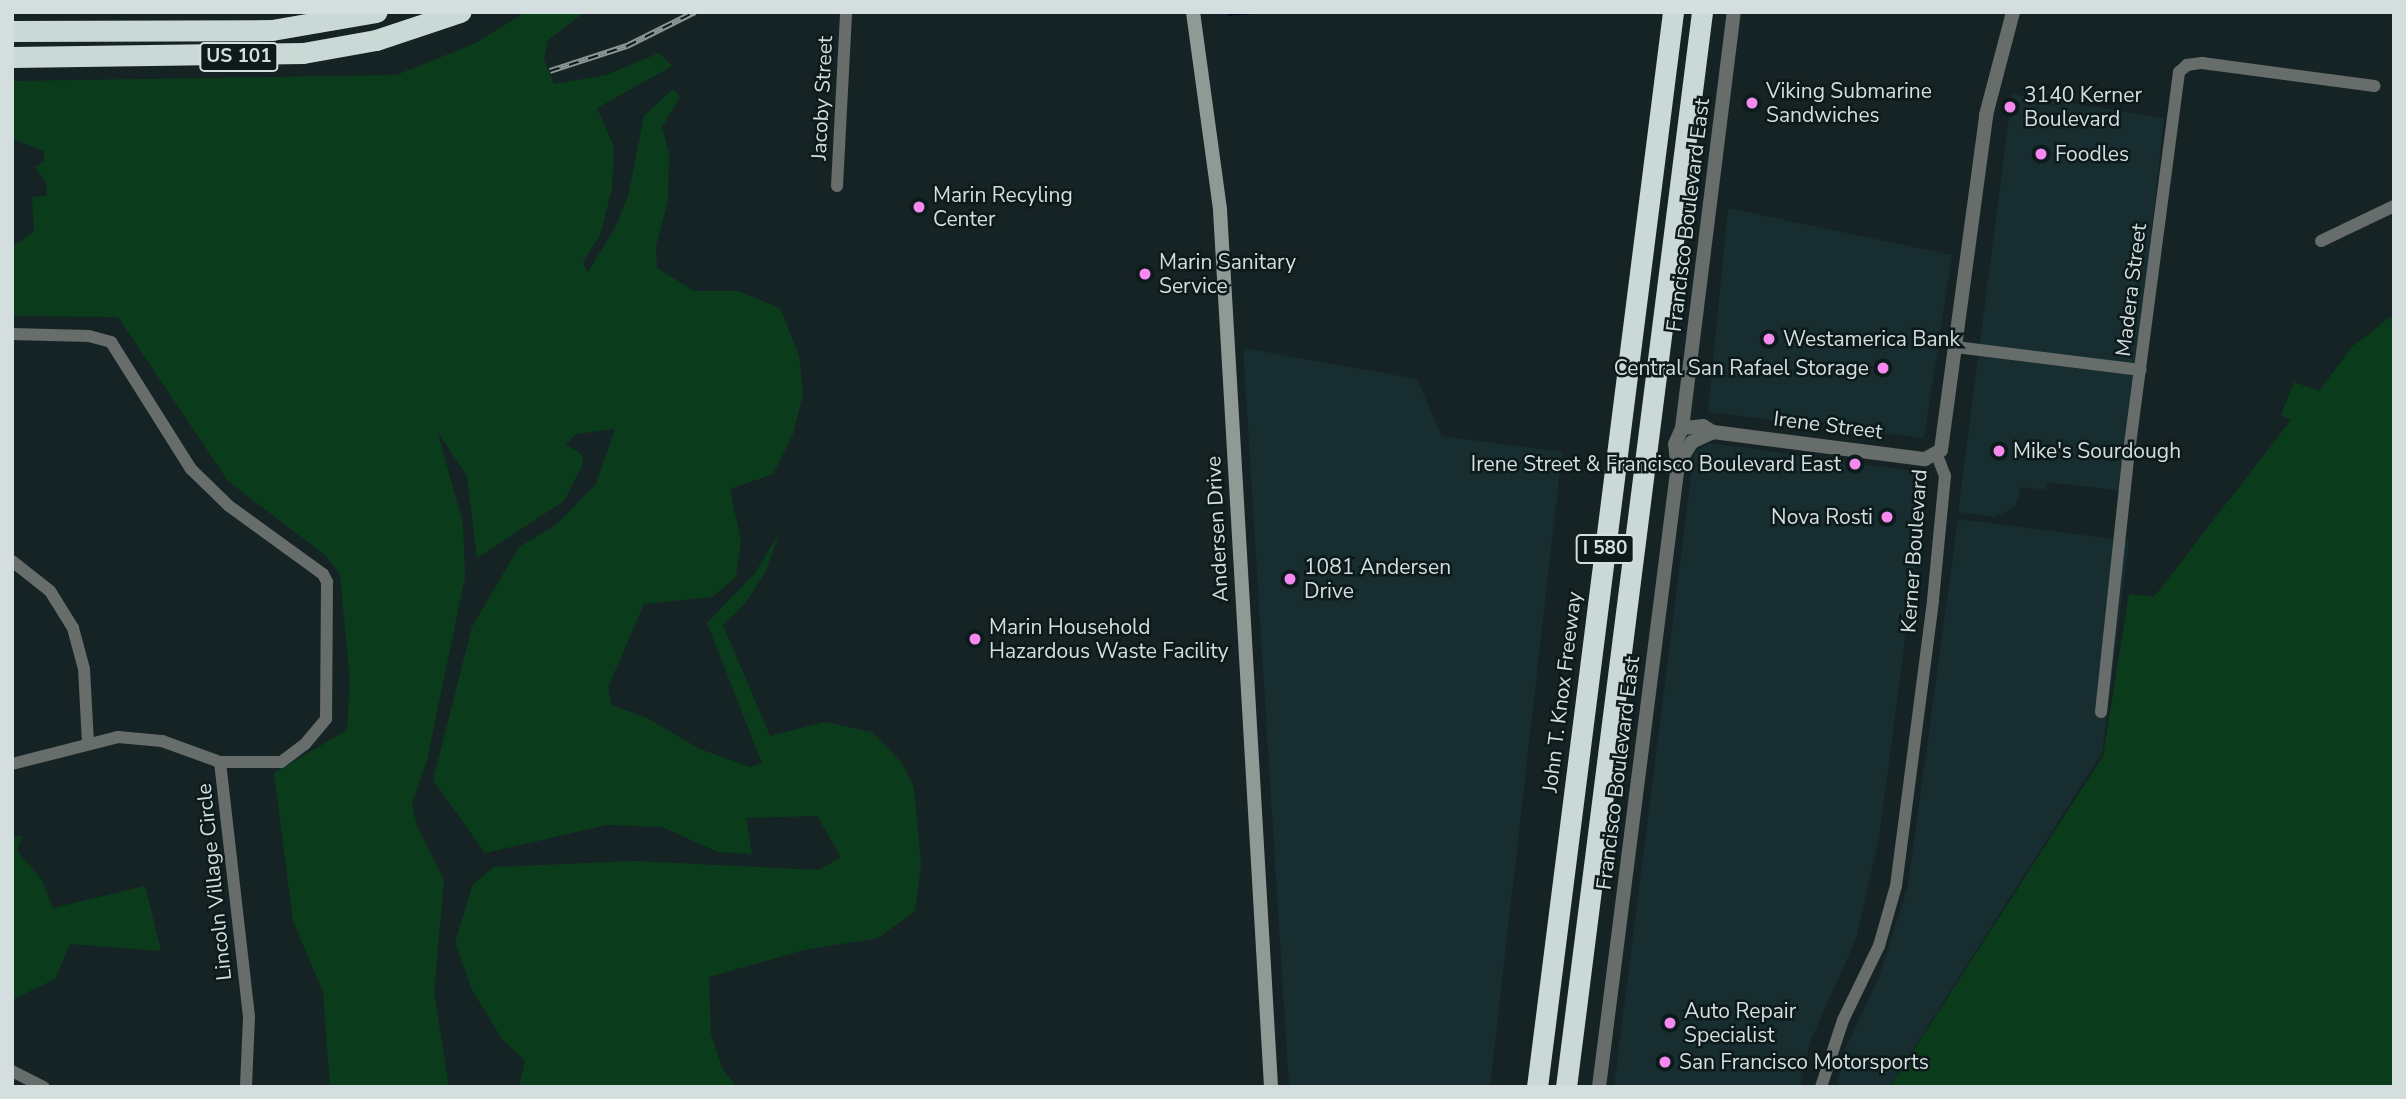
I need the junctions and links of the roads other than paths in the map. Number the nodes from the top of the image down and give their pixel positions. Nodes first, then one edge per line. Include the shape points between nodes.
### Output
1 (376, 12) edge
2 (460, 12) edge
3 (846, 12) edge
4 (1194, 12) edge
5 (1673, 12) edge
6 (1705, 12) edge
7 (1734, 12) edge
8 (2013, 12) edge
9 (12, 31) edge
10 (12, 57) edge
11 (2374, 86) dead end
12 (836, 186) dead end
13 (2394, 206) edge
14 (2321, 241) dead end
15 (12, 334) edge
16 (1956, 347) junction
17 (2141, 370) junction
18 (1682, 428) junction
19 (1713, 432) junction
20 (1937, 455) junction
21 (1678, 464) junction
22 (12, 561) edge
23 (2101, 712) dead end
24 (88, 744) junction
25 (220, 762) junction
26 (12, 764) edge
27 (12, 1071) edge
28 (44, 1087) edge
29 (246, 1087) edge
30 (1271, 1087) edge
31 (1536, 1087) edge
32 (1566, 1087) edge
33 (1599, 1087) edge
34 (1821, 1087) edge

1 - 9 highway, US 101 via 272,30
2 - 10 highway, US 101 via 376,40 303,53
3 - 12 street, Jacoby Street
4 - 30 main road, Andersen Drive via 1220,210
5 - 31 highway, John T. Knox Freeway / I 580
6 - 32 highway, I 580
7 - 18 street, Francisco Boulevard East
8 - 16 street, Kerner Boulevard via 1986,115
11 - 17 street, Madera Street via 2196,63 2179,72
13 - 14 street
15 - 25 street via 89,336 111,342 191,469 229,506 323,574 327,582 326,719 305,744 281,762
16 - 17 street
16 - 20 street, Kerner Boulevard via 1945,438
17 - 23 street, Madera Street
18 - 19 street, Irene Street via 1703,426
18 - 21 street, Francisco Boulevard East via 1675,444
19 - 20 street, Irene Street via 1925,459
19 - 21 street, Francisco Boulevard East via 1692,442
20 - 34 street, Kerner Boulevard via 1945,476 1899,873 1879,946 1837,1035
21 - 33 street, Francisco Boulevard East
22 - 24 street via 50,591 73,628 84,669
24 - 25 street, Lincoln Village Circle via 118,737 162,741
24 - 26 street, Lincoln Village Circle
25 - 29 street, Lincoln Village Circle via 249,1017
27 - 28 street

